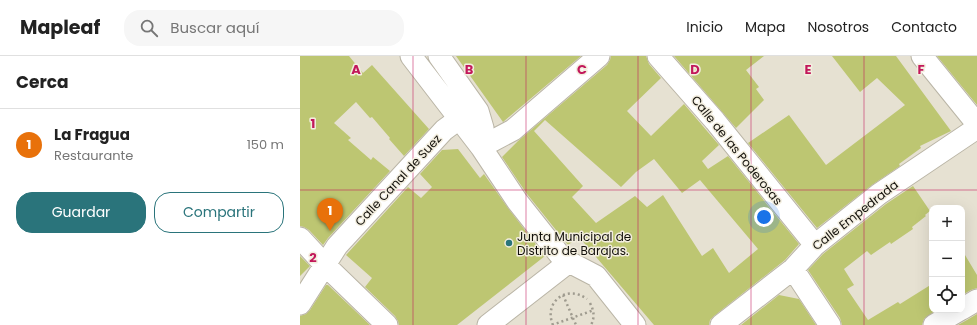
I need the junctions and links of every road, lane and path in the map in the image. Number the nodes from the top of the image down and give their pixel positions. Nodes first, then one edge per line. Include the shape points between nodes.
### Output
1 (411, 56) edge
2 (439, 56) edge
3 (599, 56) edge
4 (658, 56) edge
5 (922, 56) edge
6 (459, 119) junction
7 (977, 124) edge
8 (977, 128) edge
9 (481, 147) junction
10 (300, 238) edge
11 (815, 245) junction
12 (569, 262) junction
13 (325, 265) junction
14 (793, 269) junction
15 (563, 295) junction
16 (977, 300) edge
17 (300, 304) edge
18 (965, 307) edge
19 (594, 310) junction
20 (954, 313) edge
21 (573, 318) junction
22 (387, 325) edge
23 (488, 325) edge
24 (552, 325) edge
25 (576, 325) edge
26 (591, 325) edge
27 (635, 325) edge
28 (721, 325) edge
29 (830, 325) edge
30 (934, 325) edge

1 - 6 street
2 - 9 street via 478,111 483,128
3 - 9 street via 513,130
4 - 11 street, Calle de las Poderosas via 715,121
5 - 7 street
6 - 9 street
6 - 13 street, Calle Canal de Suez via 444,130 343,240
8 - 11 street, Calle Empedrada via 879,194
9 - 12 street via 517,201 559,254
10 - 13 street
11 - 14 street, Calle Empedrada
12 - 23 street
12 - 27 street via 596,276
13 - 17 street, Calle Canal de Suez
13 - 22 street
14 - 28 street, Calle Empedrada
14 - 29 street
15 - 19 path via 582,295
15 - 21 path
15 - 24 path via 556,299 550,312
16 - 18 street
19 - 21 path
19 - 26 path
20 - 30 street
21 - 24 path
21 - 25 path

